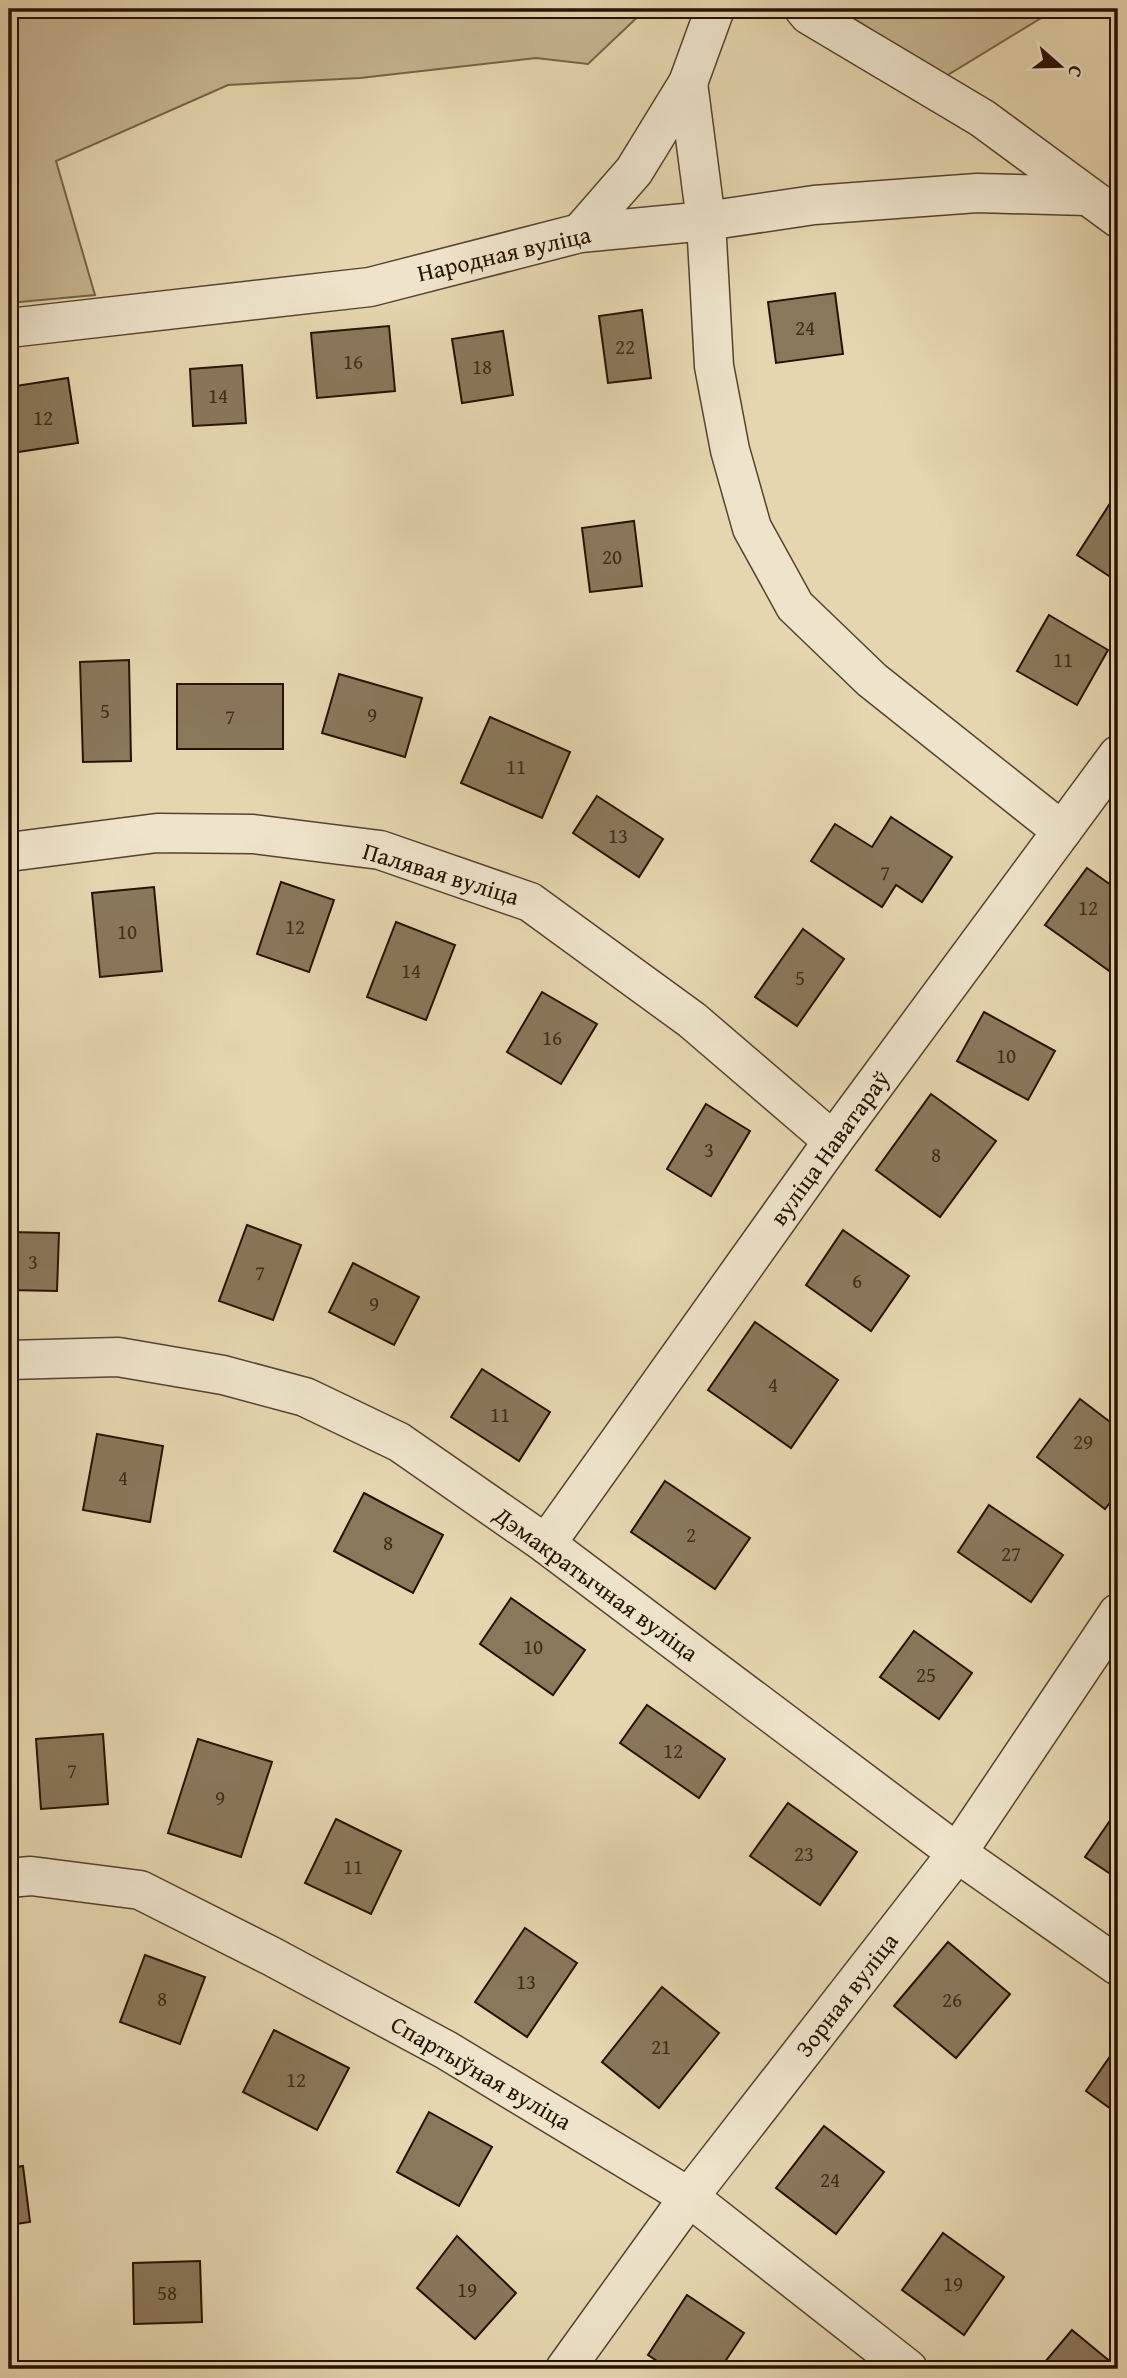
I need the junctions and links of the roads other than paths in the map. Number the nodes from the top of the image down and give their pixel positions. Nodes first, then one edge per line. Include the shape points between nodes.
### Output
1 (715, 9) edge
2 (804, 9) edge
3 (688, 83) junction
4 (1086, 196) junction
5 (1118, 218) edge
6 (706, 221) junction
7 (580, 233) junction
8 (9, 328) edge
9 (1118, 755) edge
10 (1062, 831) junction
11 (9, 852) edge
12 (833, 1141) junction
13 (9, 1360) edge
14 (546, 1545) junction
15 (1118, 1613) edge
16 (957, 1853) junction
17 (9, 1878) edge
18 (1118, 1966) edge
19 (689, 2197) junction
20 (565, 2369) edge
21 (908, 2369) edge

1 - 3 street
2 - 4 street via 982,118
3 - 6 street
3 - 7 street via 634,171
4 - 5 street
4 - 6 street, Народная вуліца via 963,194 814,205
6 - 7 street, Народная вуліца
6 - 10 street via 714,366 730,450 752,528 795,606 872,680
7 - 8 street, Народная вуліца via 370,287
9 - 10 street, вуліца Наватараў
10 - 12 street, вуліца Наватараў
11 - 12 street, Палявая вуліца via 157,832 253,834 380,850 530,902 692,1020
12 - 14 street, вуліца Наватараў
13 - 14 street, Дэмакратычная вуліца via 118,1357 223,1375 304,1397 399,1442
14 - 16 street, Дэмакратычная вуліца
15 - 16 street, Зорная вуліца
16 - 18 street, Дэмакратычная вуліца
16 - 19 street, Зорная вуліца
17 - 19 street, Спартыўная вуліца via 31,1876 140,1890 446,2050
19 - 20 street, Зорная вуліца
19 - 21 street, Спартыўная вуліца

